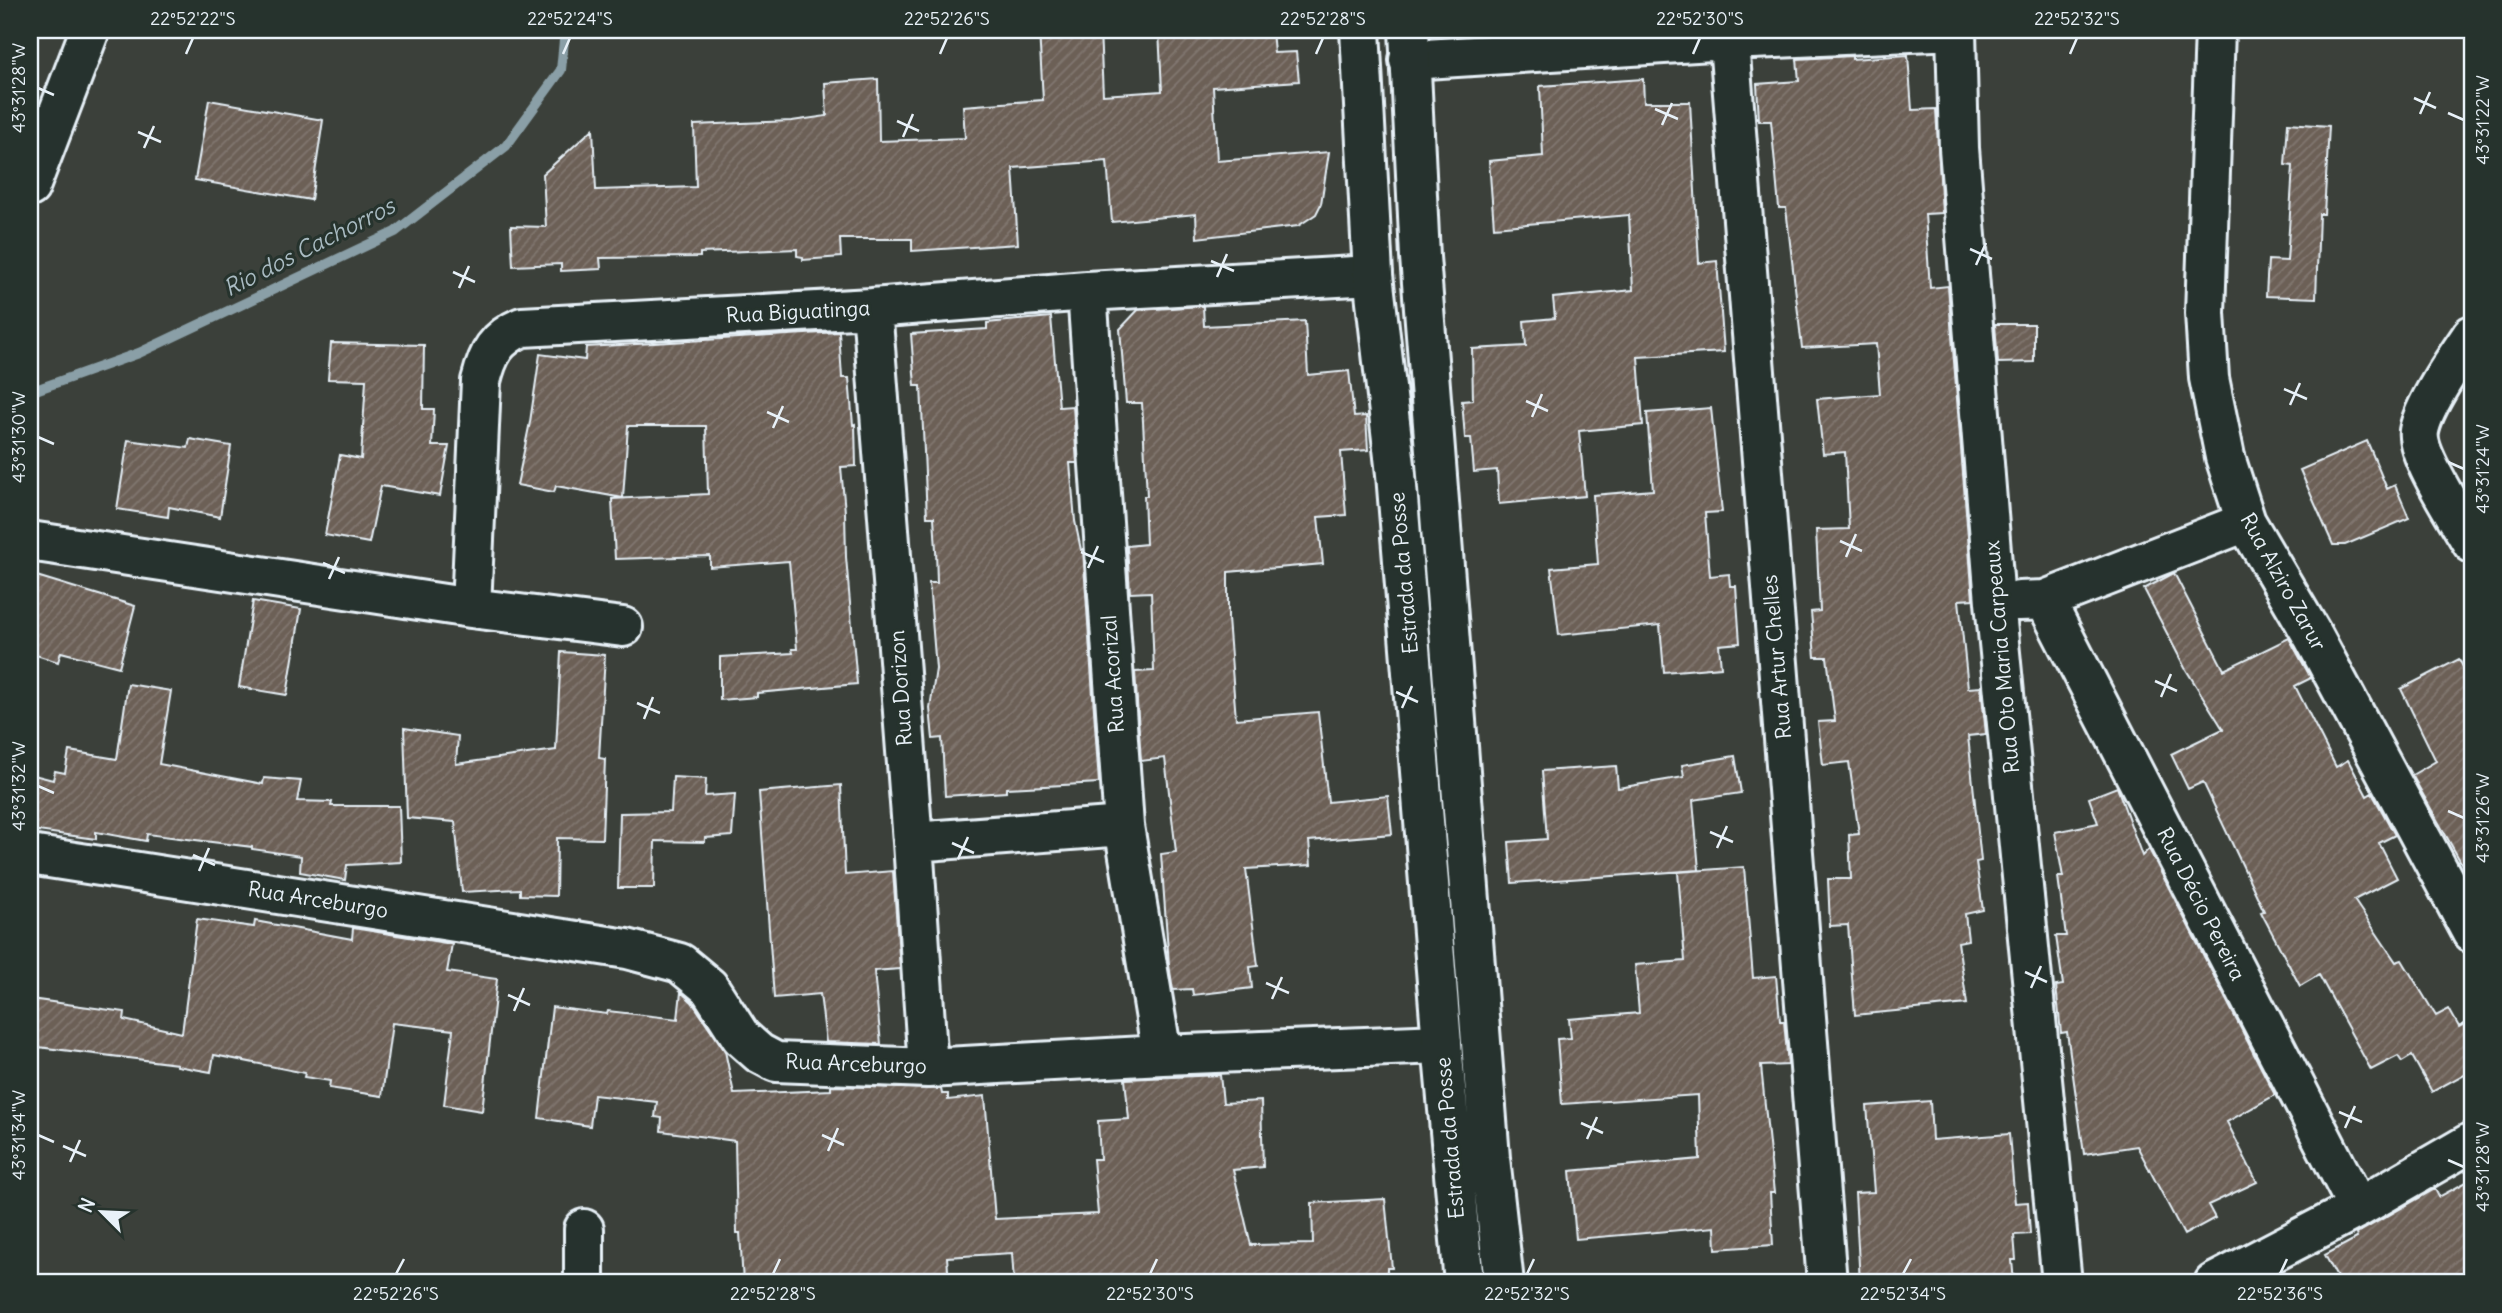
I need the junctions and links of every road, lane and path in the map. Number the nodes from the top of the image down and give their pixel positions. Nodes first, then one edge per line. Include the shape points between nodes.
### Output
1 (90, 30) edge
2 (1360, 30) edge
3 (1956, 30) edge
4 (2215, 30) edge
5 (1728, 35) edge
6 (1409, 45) edge
7 (44, 113) edge
8 (30, 187) edge
9 (1373, 275) junction
10 (1087, 292) junction
11 (872, 308) junction
12 (2462, 351) edge
13 (2246, 522) junction
14 (30, 541) edge
15 (2472, 543) edge
16 (2045, 600) junction
17 (1996, 602) junction
18 (471, 608) junction
19 (623, 627) dead end
20 (1124, 826) junction
21 (913, 842) junction
22 (30, 855) edge
23 (2472, 933) edge
24 (1442, 1044) junction
25 (1162, 1055) junction
26 (928, 1068) junction
27 (2472, 1142) edge
28 (2358, 1208) junction
29 (584, 1230) dead end
30 (584, 1283) edge
31 (1464, 1283) edge
32 (1504, 1283) edge
33 (1827, 1283) edge
34 (2062, 1283) edge
35 (2214, 1283) edge

1 - 7 street
2 - 9 street, Estrada da Posse
3 - 5 street
3 - 17 street, Rua Oto Maria Carpeaux via 1959,148
4 - 13 street, Rua Alziro Zarur via 2205,313 2208,365 2225,457
5 - 6 street
5 - 33 street, Rua Artur Chelles
6 - 32 street, Estrada da Posse via 1420,257
7 - 8 street
9 - 10 street, Rua Biguatinga
9 - 24 street, Estrada da Posse via 1396,474
10 - 11 street, Rua Biguatinga
10 - 20 street, Rua Acorizal
11 - 18 street, Rua Biguatinga via 522,327 505,334 486,362 481,381
11 - 21 street, Rua Dorizon
12 - 15 street via 2419,430 2419,442
13 - 16 street
13 - 23 street, Rua Alziro Zarur
14 - 18 street
16 - 17 street
16 - 28 street, Rua Décio Pereira
17 - 34 street, Rua Oto Maria Carpeaux
18 - 19 street
20 - 21 street
20 - 25 street, Rua Acorizal
21 - 26 street, Rua Dorizon
22 - 26 street, Rua Arceburgo via 627,949 680,963 709,987 741,1037 776,1062
24 - 25 street, Rua Arceburgo
24 - 31 street, Estrada da Posse
25 - 26 street, Rua Arceburgo
27 - 28 street
28 - 35 street
29 - 30 street

